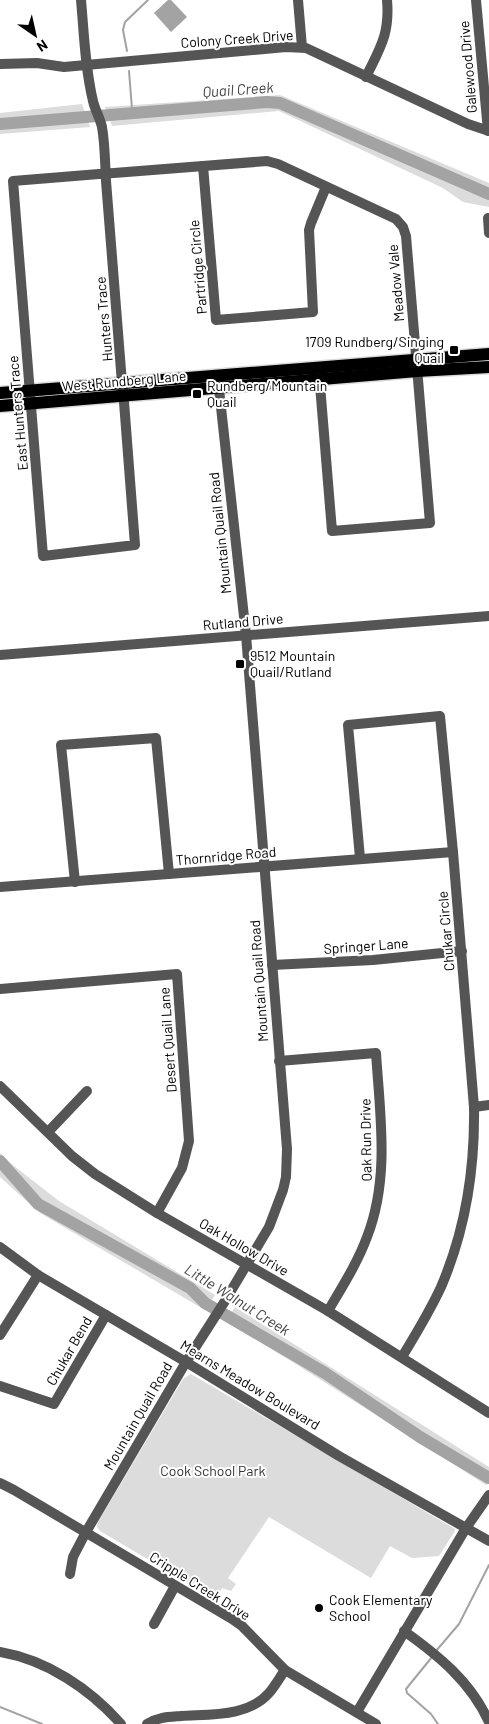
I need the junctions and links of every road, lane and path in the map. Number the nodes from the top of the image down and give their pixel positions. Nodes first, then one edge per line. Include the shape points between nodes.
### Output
1 (81, 0) edge
2 (298, 0) edge
3 (387, 0) edge
4 (476, 0) edge
5 (302, 47) junction
6 (0, 64) edge
7 (87, 65) junction
8 (366, 77) junction
9 (488, 131) edge
10 (203, 166) junction
11 (106, 174) junction
12 (326, 187) junction
13 (488, 218) dead end
14 (489, 232) edge
15 (489, 354) edge
16 (416, 365) junction
17 (489, 367) edge
18 (319, 374) junction
19 (218, 382) junction
20 (122, 383) junction
21 (0, 393) edge
22 (124, 396) junction
23 (31, 397) junction
24 (0, 406) edge
25 (43, 556) joint
26 (489, 616) edge
27 (246, 635) junction
28 (0, 655) edge
29 (453, 852) junction
30 (360, 858) junction
31 (264, 866) junction
32 (169, 874) junction
33 (75, 882) junction
34 (0, 887) edge
35 (462, 951) junction
36 (272, 965) junction
37 (0, 989) edge
38 (279, 1061) junction
39 (0, 1086) edge
40 (87, 1091) dead end
41 (489, 1105) edge
42 (474, 1107) junction
43 (48, 1132) junction
44 (157, 1213) junction
45 (0, 1247) edge
46 (247, 1265) junction
47 (38, 1275) junction
48 (328, 1311) junction
49 (106, 1315) junction
50 (0, 1334) edge
51 (402, 1357) junction
52 (186, 1362) junction
53 (0, 1386) edge
54 (489, 1413) edge
55 (0, 1483) edge
56 (489, 1495) edge
57 (466, 1528) junction
58 (86, 1532) junction
59 (489, 1541) edge
60 (70, 1574) dead end
61 (175, 1586) junction
62 (154, 1624) dead end
63 (404, 1631) junction
64 (0, 1652) edge
65 (284, 1670) junction
66 (487, 1710) edge
67 (357, 1712) junction
68 (489, 1722) edge
69 (121, 1724) edge
70 (147, 1724) edge
71 (376, 1724) edge

1 - 7 street, Hunters Trace
2 - 5 street
3 - 8 street via 387,31
4 - 9 street, Galewood Drive
5 - 7 street, Colony Creek Drive
5 - 8 street, Colony Creek Drive
6 - 7 street, Colony Creek Drive
7 - 11 street, Hunters Trace via 101,126
8 - 9 street, Colony Creek Drive
10 - 11 street, Meadow Vale
10 - 12 street, Meadow Vale via 267,160
10 - 12 street, Partridge Circle via 216,320 313,312 310,230
11 - 20 street, Hunters Trace
11 - 23 street, East Hunters Trace via 13,181
12 - 16 street, Meadow Vale via 401,224
13 - 14 street
15 - 16 main road, West Rundberg Lane
16 - 17 main road, West Rundberg Lane
16 - 18 main road, West Rundberg Lane
16 - 18 street, Meadow Vale via 430,523 332,531
18 - 19 main road, West Rundberg Lane
19 - 20 main road, West Rundberg Lane
19 - 22 main road, West Rundberg Lane
19 - 27 street, Mountain Quail Road
20 - 22 street, Hunters Trace
20 - 23 main road, West Rundberg Lane
21 - 23 main road, West Rundberg Lane
22 - 23 main road, West Rundberg Lane
22 - 25 street, Hunters Trace via 135,545
23 - 24 main road, West Rundberg Lane
23 - 25 street, East Hunters Trace
26 - 27 street, Rutland Drive
27 - 28 street, Rutland Drive
27 - 31 street, Mountain Quail Road
29 - 30 street, Thornridge Road
29 - 30 street, Chukar Circle via 440,716 348,725
29 - 35 street, Chukar Circle
30 - 31 street, Thornridge Road
31 - 32 street, Thornridge Road
31 - 36 street, Mountain Quail Road
32 - 33 street, Thornridge Road
32 - 33 street via 156,738 61,745
33 - 34 street, Thornridge Road
35 - 36 street, Springer Lane
35 - 42 street, Chukar Circle
36 - 38 street, Mountain Quail Road
37 - 44 street, Desert Quail Lane via 177,974 189,1140 182,1168
38 - 46 street, Mountain Quail Road via 287,1149 286,1177 275,1216
38 - 48 street, Oak Run Drive via 376,1053 382,1144 380,1193 361,1252
39 - 43 street, Oak Hollow Drive
40 - 43 street
41 - 42 street
42 - 51 street, Chukar Circle via 472,1173 461,1230 440,1287
43 - 44 street, Oak Hollow Drive via 83,1166
44 - 46 street, Oak Hollow Drive
45 - 47 street, Mearns Meadow Boulevard
46 - 48 street, Oak Hollow Drive
46 - 52 street, Mountain Quail Road
47 - 49 street, Mearns Meadow Boulevard
47 - 50 street
48 - 51 street, Oak Hollow Drive
49 - 52 street, Mearns Meadow Boulevard
49 - 53 street, Chukar Bend via 54,1404
51 - 54 street, Oak Hollow Drive
52 - 57 street, Mearns Meadow Boulevard via 339,1456
52 - 58 street, Mountain Quail Road
55 - 58 street, Cripple Creek Drive
56 - 57 street
57 - 59 street, Mearns Meadow Boulevard
57 - 63 street
58 - 60 street, Mountain Quail Road via 73,1557
58 - 61 street, Cripple Creek Drive
61 - 62 street
61 - 65 street, Cripple Creek Drive via 242,1626
63 - 66 street via 433,1652
63 - 67 street
64 - 69 street via 39,1664 72,1681
65 - 67 street, Cripple Creek Drive
65 - 70 street via 270,1692 247,1708 159,1718
66 - 68 street
67 - 71 street, Cripple Creek Drive

